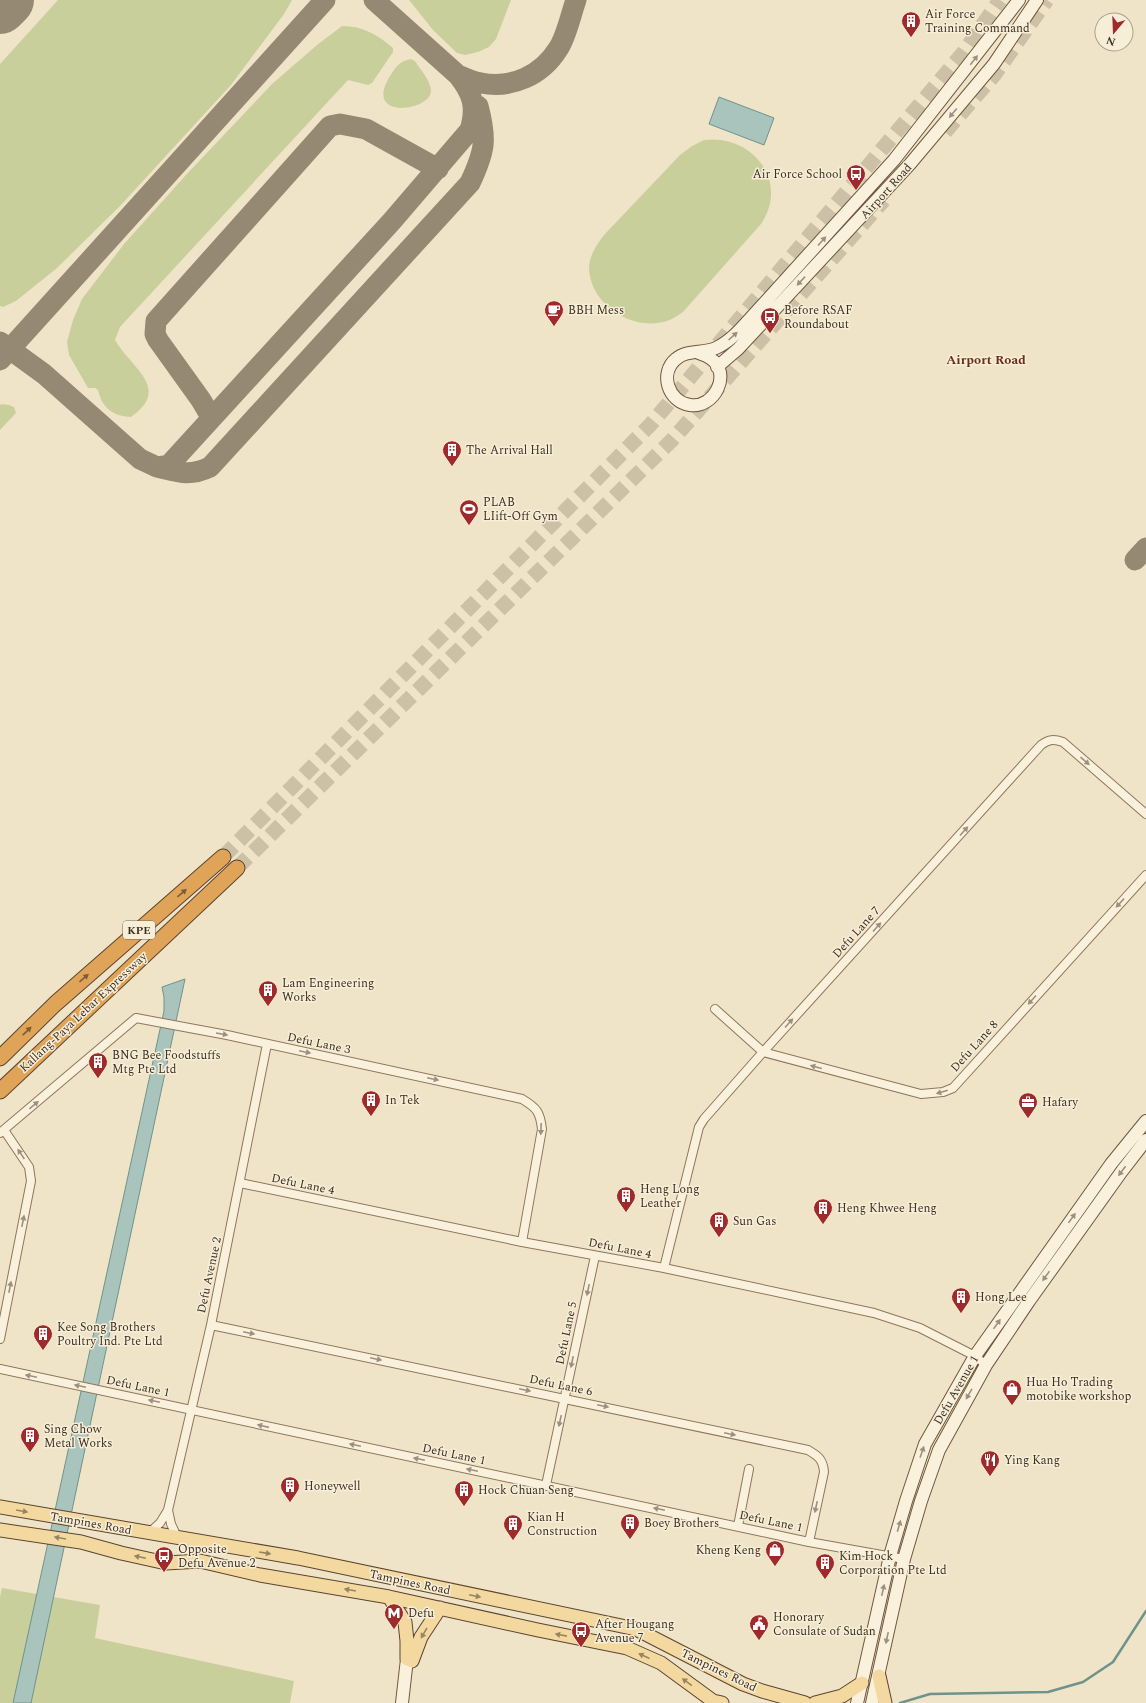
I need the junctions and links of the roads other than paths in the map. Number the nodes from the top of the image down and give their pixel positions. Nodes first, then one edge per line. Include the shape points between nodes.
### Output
1 (1019, 0) edge
2 (1037, 0) edge
3 (699, 353) junction
4 (717, 367) junction
5 (1146, 814) edge
6 (223, 856) tunnel mouth
7 (237, 868) tunnel mouth
8 (1146, 875) edge
9 (715, 1009) dead end
10 (267, 1044) junction
11 (763, 1052) junction
12 (0, 1058) edge
13 (0, 1091) edge
14 (1146, 1120) edge
15 (2, 1132) edge
16 (1146, 1140) edge
17 (240, 1183) junction
18 (522, 1242) junction
19 (595, 1256) junction
20 (664, 1268) junction
21 (211, 1325) junction
22 (0, 1339) edge
23 (975, 1356) junction
24 (986, 1365) junction
25 (0, 1369) edge
26 (564, 1398) junction
27 (192, 1409) junction
28 (749, 1469) dead end
29 (546, 1485) junction
30 (0, 1507) edge
31 (168, 1510) junction
32 (738, 1526) junction
33 (0, 1530) edge
34 (148, 1534) junction
35 (178, 1539) junction
36 (809, 1542) junction
37 (890, 1556) junction
38 (904, 1559) junction
39 (389, 1597) junction
40 (440, 1608) junction
41 (409, 1660) junction
42 (879, 1676) junction
43 (862, 1683) junction
44 (402, 1703) edge
45 (408, 1703) edge
46 (722, 1703) edge
47 (805, 1703) edge
48 (815, 1703) edge
49 (857, 1703) edge
50 (872, 1703) edge
51 (885, 1703) edge

3 -> 1 main road, Airport Road via 716,349 731,338 865,193 950,90
2 -> 4 main road, Airport Road via 994,64 910,164 738,349
3 - 4 main road via 711,358
3 - 4 main road, Airport Road via 682,355 670,366 667,382 669,390 678,401 696,406 709,401 720,382
11 -> 5 street, Defu Lane 7 via 1047,741 1054,739 1063,742
12 -> 6 highway, Kallang-Paya Lebar Expressway / KPE via 55,1004
7 - 13 highway, Kallang-Paya Lebar Expressway / KPE
8 -> 11 street, Defu Lane 8 via 953,1088 943,1092 921,1094
9 - 11 street
15 -> 10 street, Defu Lane 3 via 136,1018
10 - 17 street, Defu Avenue 2
10 -> 18 street, Defu Lane 3 via 522,1099 531,1105 540,1115 542,1129
11 - 20 street, Defu Lane 7 via 698,1128
23 -> 14 main road, Defu Avenue 1
22 -> 15 street via 31,1181 29,1167
16 -> 24 main road, Defu Avenue 1 via 1034,1294
17 - 18 street, Defu Lane 4
17 - 21 street, Defu Avenue 2
18 - 19 street, Defu Lane 4
19 - 20 street, Defu Lane 4
19 -> 26 street, Defu Lane 5
20 - 23 street, Defu Lane 4 via 874,1313 920,1328
21 -> 26 street, Defu Lane 6
21 - 27 street, Defu Avenue 2
23 - 24 street, Defu Lane 4
37 -> 23 main road, Defu Avenue 1 via 924,1444
24 -> 38 main road, Defu Avenue 1 via 939,1450
27 -> 25 street, Defu Lane 1
26 -> 29 street, Defu Lane 5
26 -> 36 street, Defu Lane 6 via 808,1450 818,1456 823,1463 824,1472
29 -> 27 street, Defu Lane 1
27 - 31 street, Defu Avenue 2
28 - 32 street
32 -> 29 street, Defu Lane 1
30 -> 34 main road, Tampines Road
31 - 34 street, Defu Avenue 2 via 160,1523
31 - 35 street, Defu Avenue 2 via 170,1524
32 - 36 street, Defu Lane 1
39 -> 33 main road, Tampines Road via 200,1561 166,1563 81,1542
34 - 35 main road, Tampines Road
35 -> 47 main road, Tampines Road via 298,1558 636,1629 743,1684
36 - 37 street, Defu Lane 1
37 - 38 street, Defu Lane 1
43 -> 37 main road, Defu Avenue 1
38 -> 42 main road, Defu Avenue 1
39 - 40 main road, Tampines Road
39 - 41 main road via 405,1622
40 -> 41 main road
46 -> 40 main road, Tampines Road via 713,1700 661,1663 627,1648
41 - 44 main road
41 - 45 main road
42 - 50 main road, Defu Avenue 1
42 - 51 main road
43 - 48 main road via 842,1696
43 - 49 main road, Defu Avenue 1

